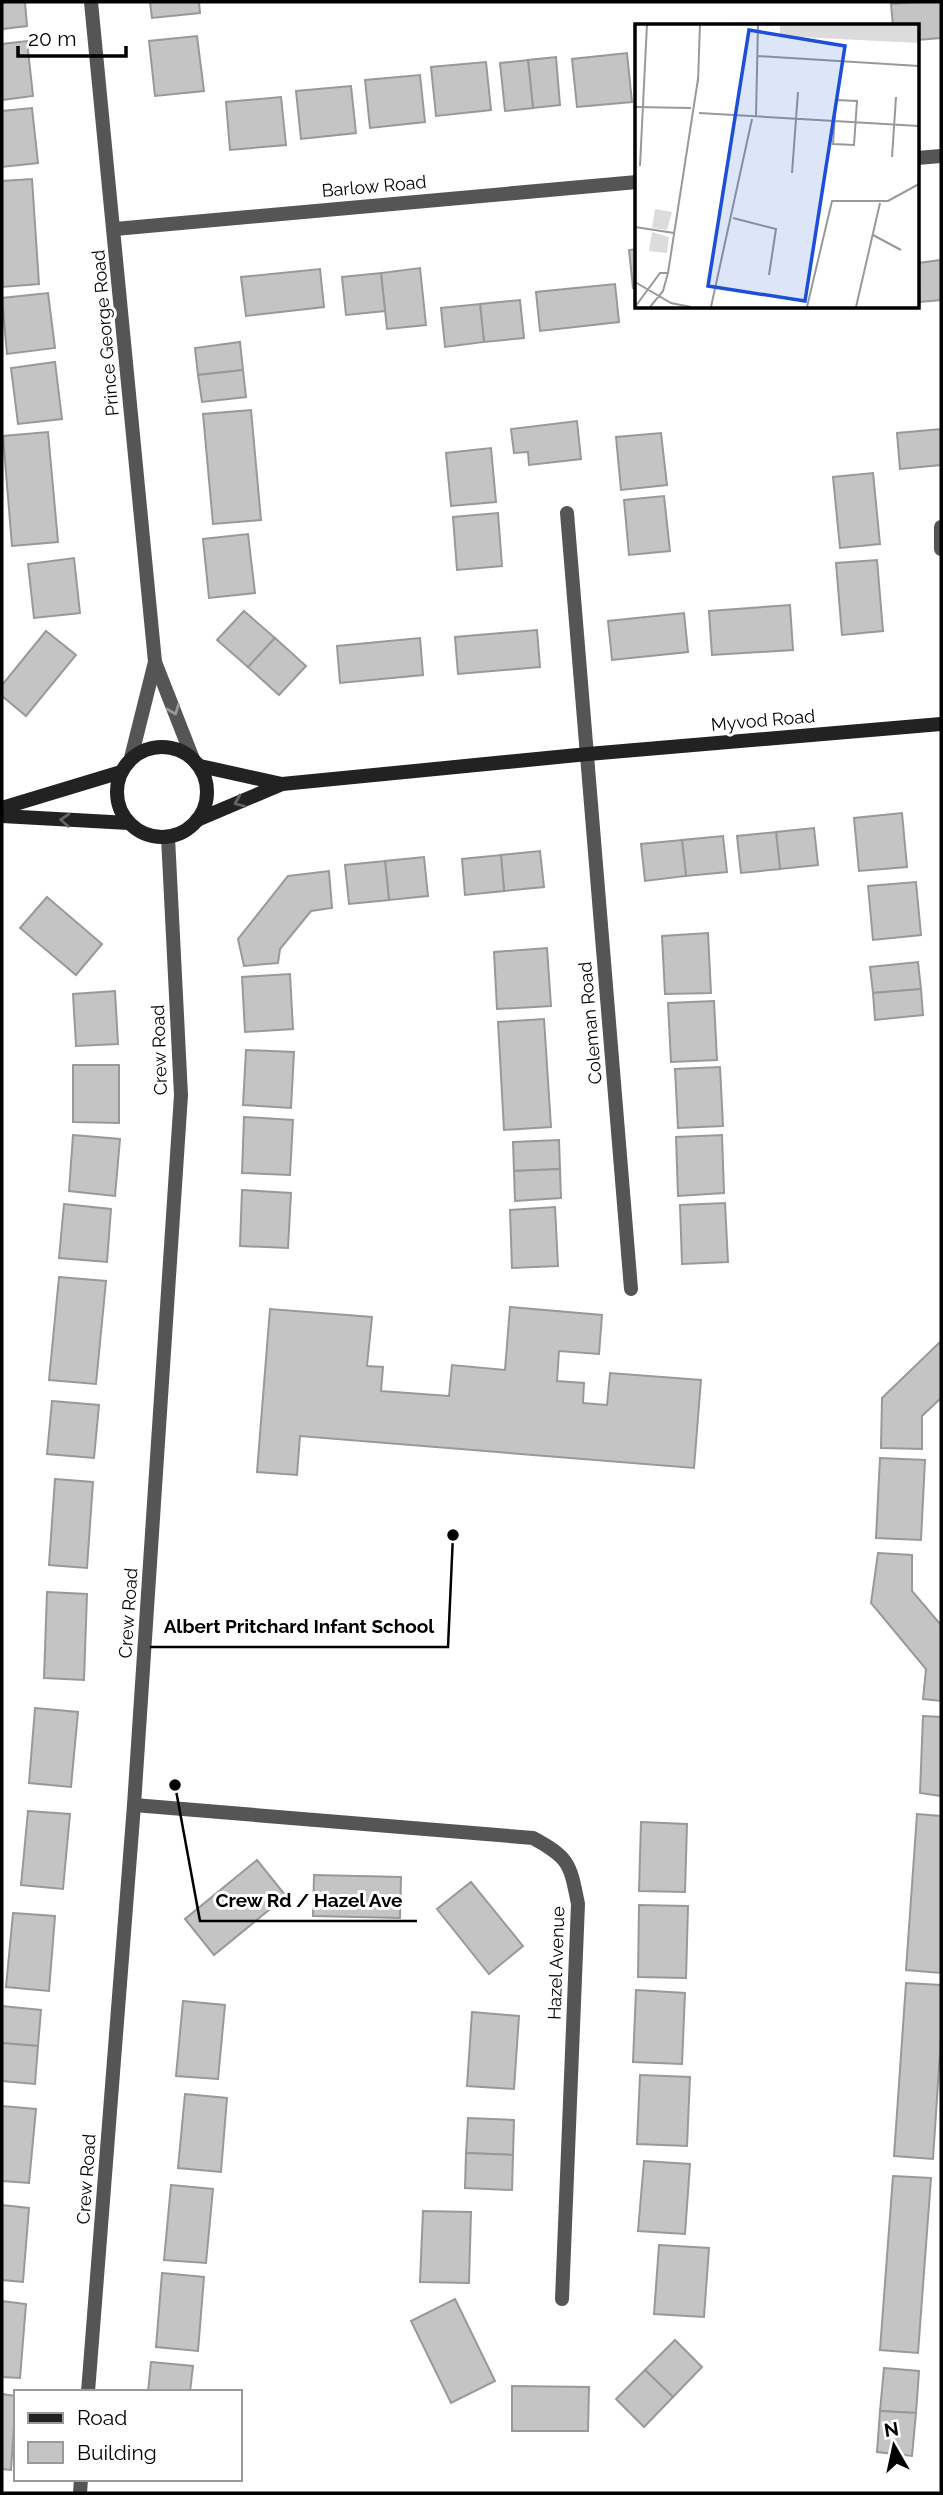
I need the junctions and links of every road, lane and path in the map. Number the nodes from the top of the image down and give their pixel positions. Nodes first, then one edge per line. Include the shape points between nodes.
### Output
1 (91, 2) edge
2 (941, 156) edge
3 (918, 158) edge
4 (635, 182) edge
5 (115, 229) junction
6 (566, 513) dead end
7 (941, 527) edge
8 (941, 549) edge
9 (155, 662) junction
10 (941, 724) edge
11 (588, 754) junction
12 (131, 758) junction
13 (196, 762) junction
14 (121, 772) junction
15 (282, 784) junction
16 (2, 808) edge
17 (2, 816) edge
18 (197, 820) junction
19 (129, 823) junction
20 (168, 837) junction
21 (631, 1289) dead end
22 (134, 1805) junction
23 (562, 2299) dead end
24 (88, 2390) edge

1 - 5 street, Prince George Road
2 - 3 street
4 - 5 street, Barlow Road
5 - 9 street, Prince George Road
6 - 11 street
7 - 8 street
9 - 12 street, Prince George Road
9 -> 13 street, Prince George Road
10 - 11 street, Myvod Road
11 - 15 street, Myvod Road
11 - 21 street, Coleman Road
12 - 13 street via 163,746
12 - 14 street
13 - 15 street, Myvod Road
13 - 18 street via 205,779 207,798
14 - 16 street
14 - 19 street via 117,791 120,810
15 -> 18 street, Myvod Road
19 -> 17 street
18 - 20 street
19 - 20 street via 141,832
20 - 22 street, Crew Road via 181,1095
22 - 23 street, Hazel Avenue via 533,1838 557,1851 572,1870 578,1904
22 - 24 street, Crew Road

